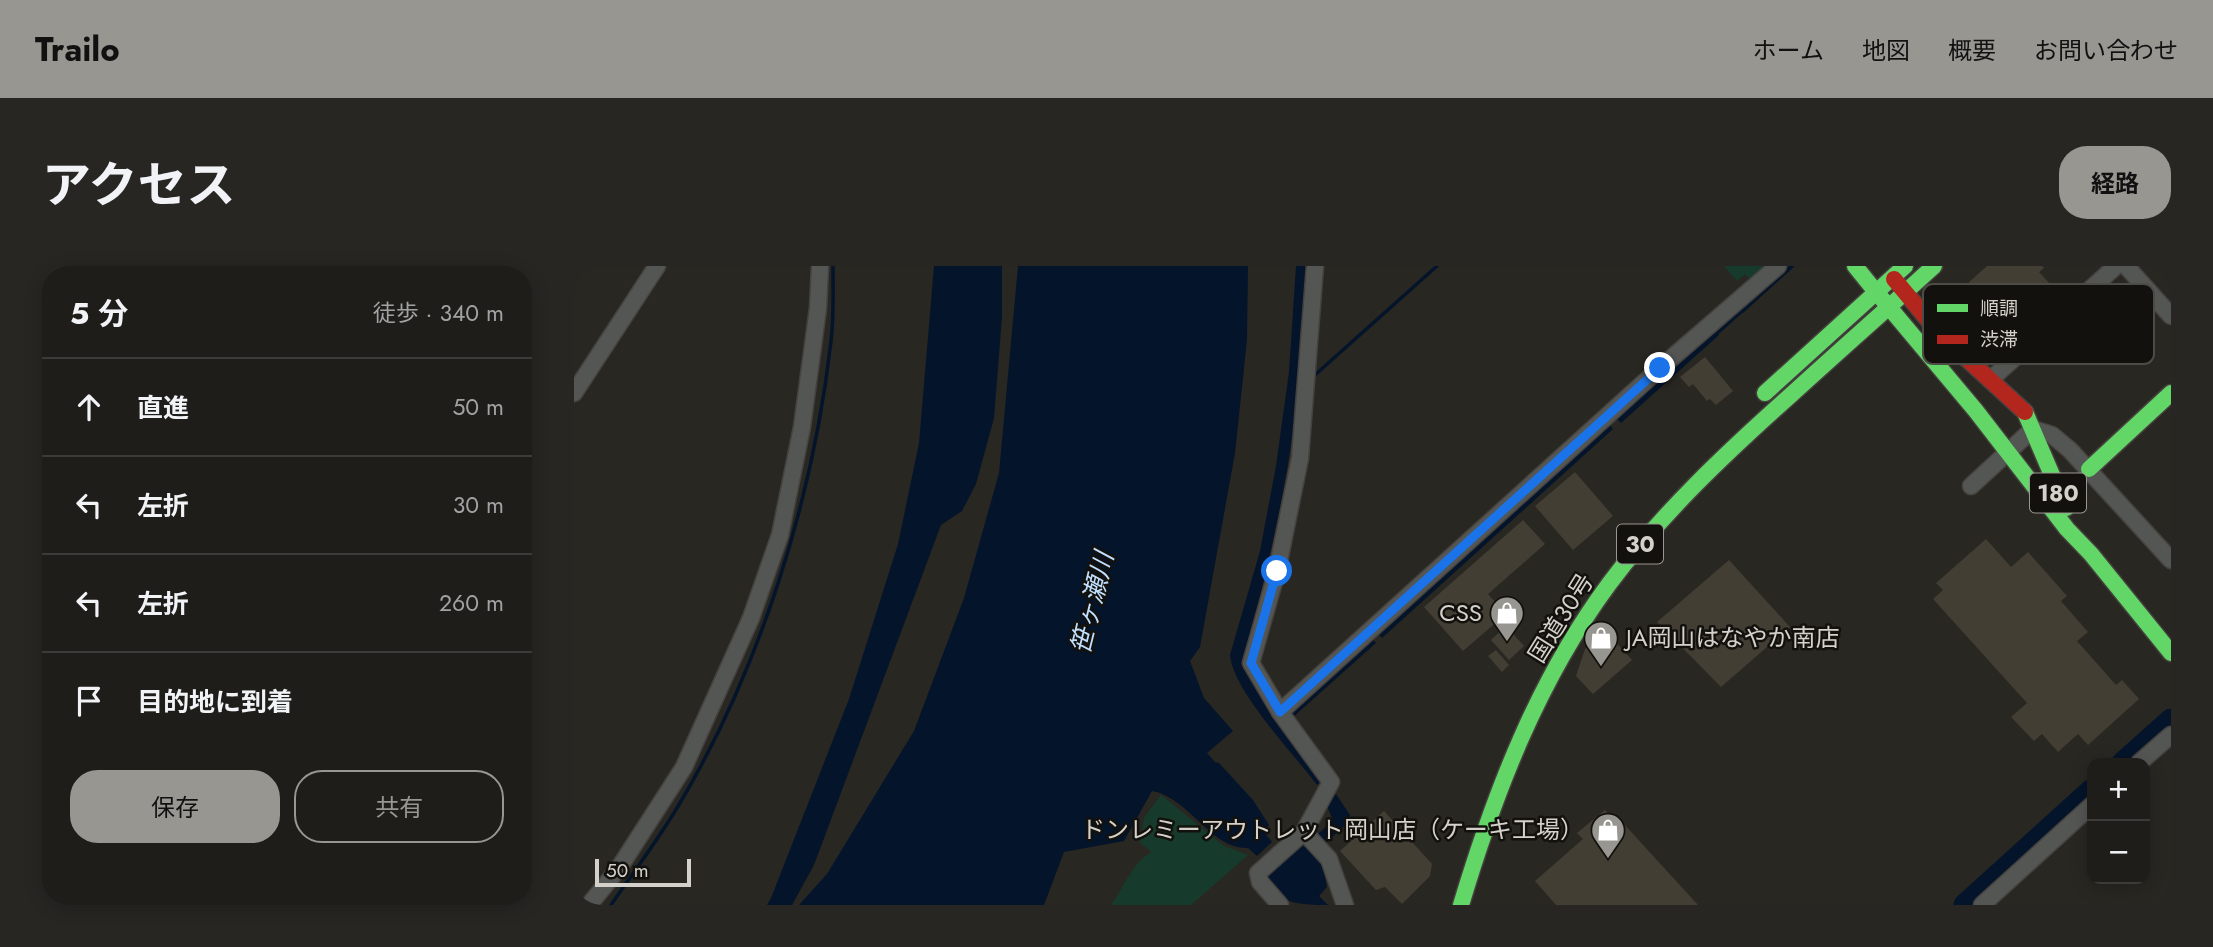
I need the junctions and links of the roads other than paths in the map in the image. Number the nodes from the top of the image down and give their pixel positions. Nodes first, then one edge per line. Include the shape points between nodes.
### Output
1 (657, 266) edge
2 (820, 266) edge
3 (1315, 266) edge
4 (1778, 266) edge
5 (1855, 266) edge
6 (1934, 266) edge
7 (2116, 266) edge
8 (2126, 266) edge
9 (1893, 270) edge
10 (2096, 284) edge
11 (2142, 284) edge
12 (1906, 291) junction
13 (1876, 292) junction
14 (2154, 297) edge
15 (1889, 307) junction
16 (1923, 312) edge
17 (2171, 316) edge
18 (1923, 348) edge
19 (1936, 364) edge
20 (1973, 364) edge
21 (2008, 364) edge
22 (1990, 380) junction
23 (574, 393) edge
24 (2171, 393) edge
25 (1749, 408) dead end
26 (2033, 429) junction
27 (2008, 452) junction
28 (2089, 469) junction
29 (1971, 486) dead end
30 (2091, 554) junction
31 (2170, 555) edge
32 (2171, 653) edge
33 (1284, 717) junction
34 (2171, 735) edge
35 (2145, 758) edge
36 (2087, 810) edge
37 (1308, 835) junction
38 (589, 905) edge
39 (1280, 905) edge
40 (1345, 905) edge
41 (1461, 905) edge
42 (1982, 905) edge

1 - 23 street
2 - 38 street via 803,427 780,535 751,618 684,767 619,868
3 - 33 street via 1300,458 1277,571 1251,663
4 - 33 street via 1660,368
5 - 13 main road
6 - 12 main road, 国道30号 / 30
7 - 10 street
8 - 11 street
9 - 12 main road, 180
9 - 13 main road
12 - 15 main road, 国道30号 / 30
12 - 16 main road, 180
13 - 15 main road, 180
13 - 25 main road
14 - 17 street
15 - 18 main road, 180
15 - 41 main road, 国道30号 / 30 via 1703,475 1637,547 1602,594 1563,653 1521,735
19 - 27 main road, 180
20 - 22 main road, 180
21 - 22 street
22 - 26 main road, 180 via 2025,412
24 - 28 main road
26 - 27 street
26 - 28 street via 2052,435
26 - 30 main road, 180 via 2057,492
27 - 29 street
27 - 30 main road, 180
28 - 31 street
30 - 32 main road
33 - 37 street via 1331,782
34 - 35 street
36 - 42 street
37 - 39 street via 1283,850 1257,877
37 - 40 street via 1332,866

